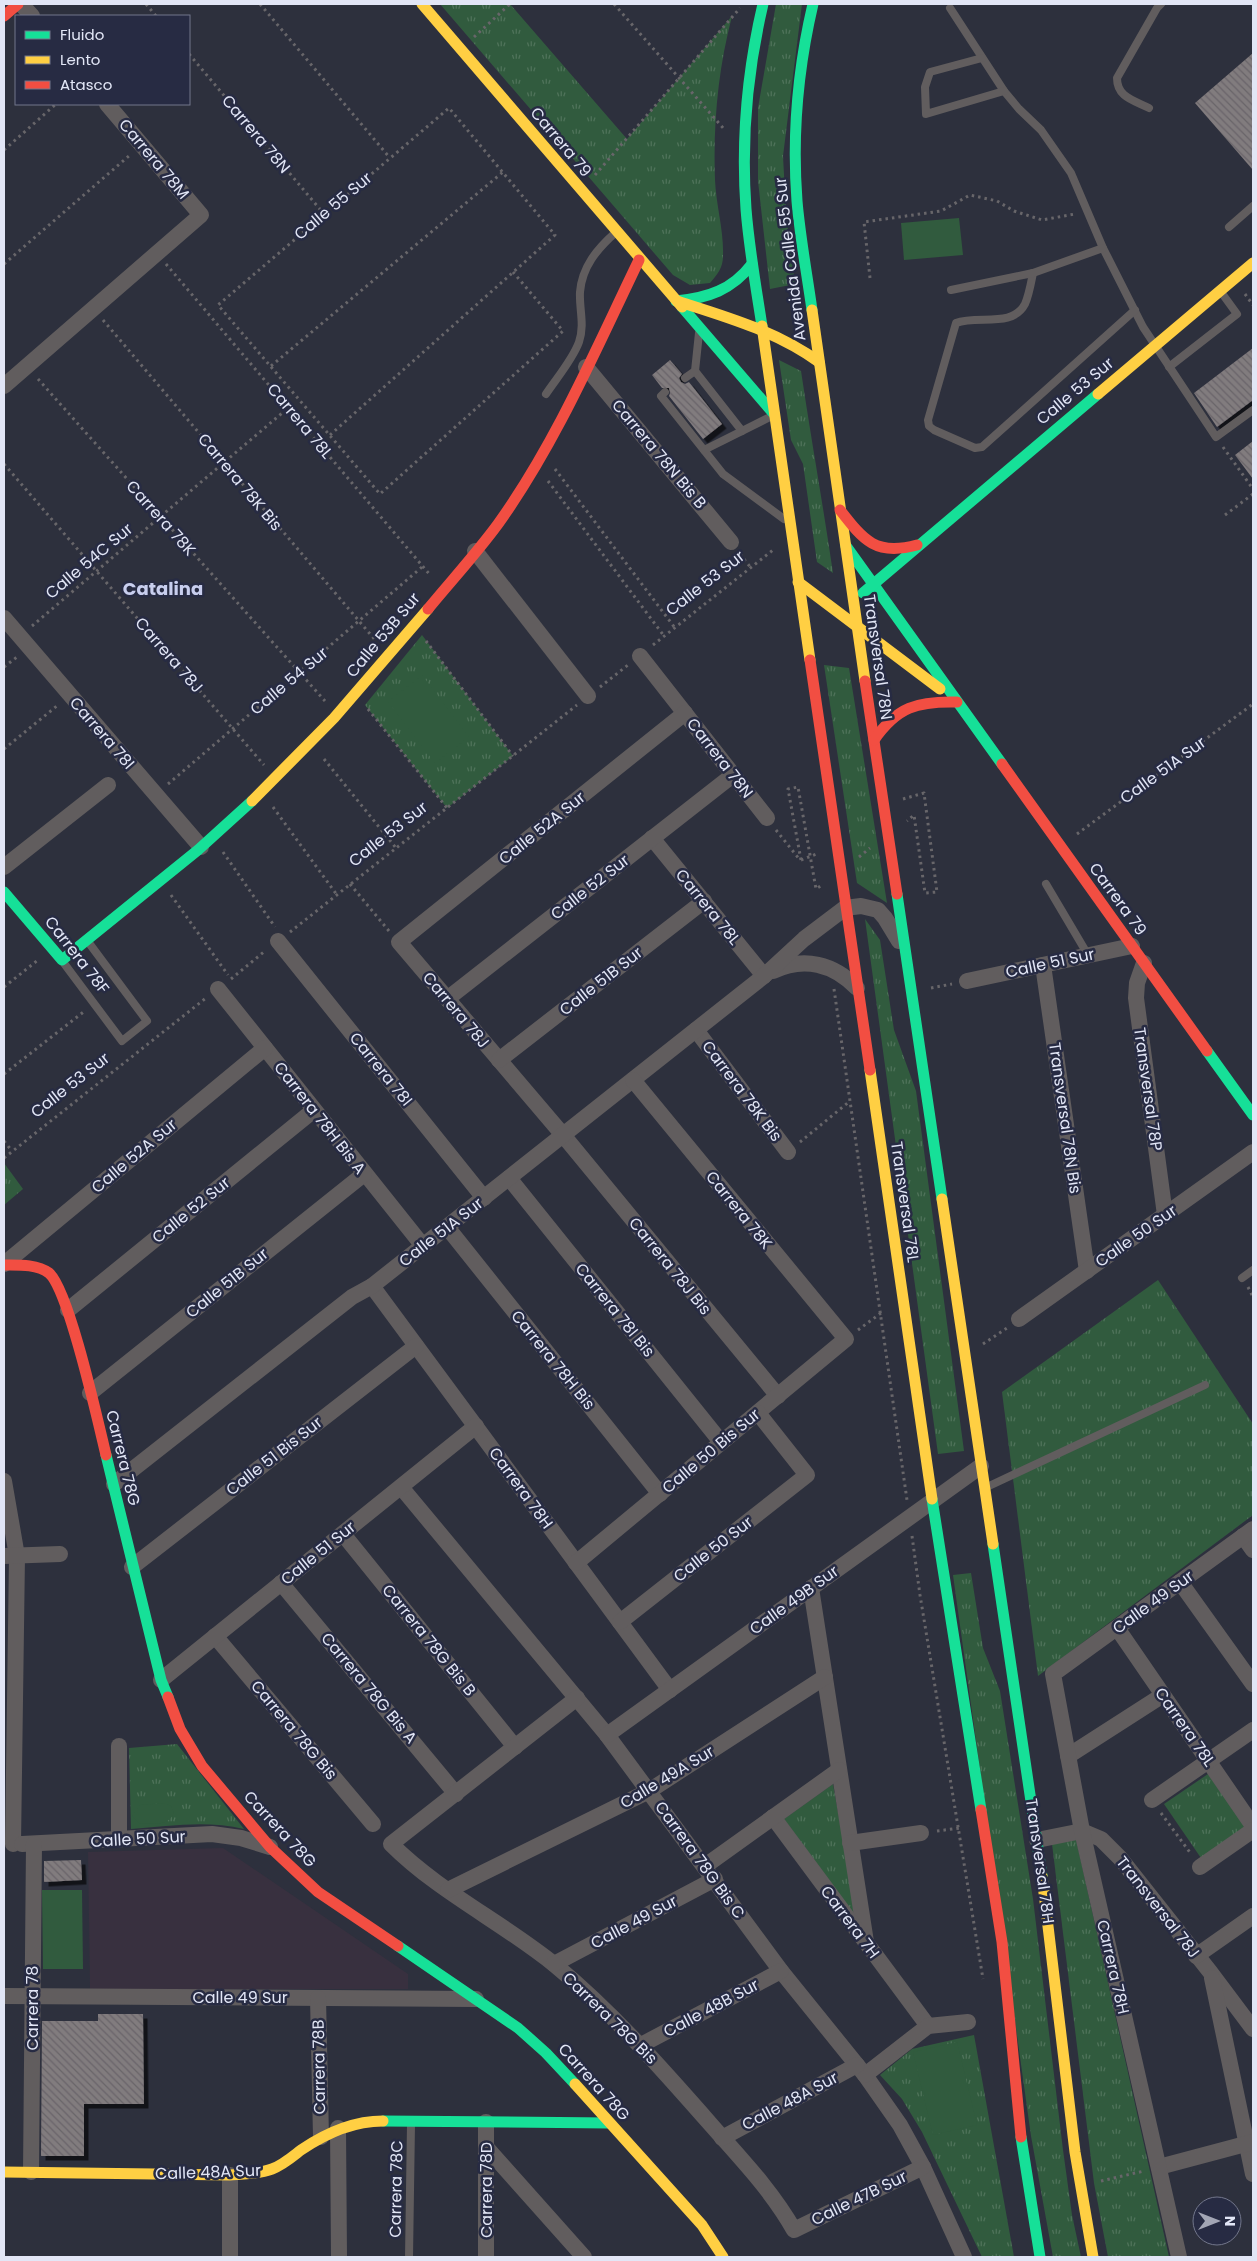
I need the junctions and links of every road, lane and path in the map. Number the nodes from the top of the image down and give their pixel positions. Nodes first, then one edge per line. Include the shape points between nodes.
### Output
1 (20, 4) edge
2 (146, 4) edge
3 (260, 4) edge
4 (422, 4) edge
5 (510, 4) edge
6 (614, 4) edge
7 (744, 4) edge
8 (763, 4) edge
9 (813, 4) edge
10 (1161, 4) edge
11 (950, 8) dead end
12 (31, 15) edge
13 (155, 15) edge
14 (4, 16) edge
15 (461, 49) junction
16 (190, 55) edge
17 (982, 58) junction
18 (679, 78) junction
19 (1004, 91) junction
20 (55, 105) edge
21 (108, 105) edge
22 (1149, 108) dead end
23 (141, 145) junction
24 (4, 150) edge
25 (743, 150) junction
26 (390, 158) junction
27 (503, 172) junction
28 (581, 192) junction
29 (1253, 206) edge
30 (1088, 211) junction
31 (324, 214) junction
32 (1229, 227) dead end
33 (616, 232) junction
34 (1103, 248) junction
35 (156, 253) junction
36 (639, 260) junction
37 (1253, 263) edge
38 (4, 264) edge
39 (752, 264) junction
40 (513, 272) junction
41 (1033, 274) junction
42 (870, 278) dead end
43 (951, 290) dead end
44 (1220, 291) junction
45 (676, 301) junction
46 (93, 308) junction
47 (1135, 310) junction
48 (761, 328) junction
49 (700, 329) junction
50 (1155, 345) junction
51 (819, 362) junction
52 (27, 366) junction
53 (271, 366) junction
54 (586, 367) junction
55 (1169, 367) junction
56 (694, 371) junction
57 (685, 378) dead end
58 (4, 386) edge
59 (665, 392) dead end
60 (546, 394) dead end
61 (288, 408) junction
62 (1253, 410) edge
63 (774, 414) junction
64 (742, 431) junction
65 (330, 436) junction
66 (1216, 437) junction
67 (704, 450) junction
68 (543, 453) junction
69 (224, 462) junction
70 (4, 464) edge
71 (536, 465) junction
72 (1253, 489) edge
73 (1253, 494) edge
74 (840, 510) junction
75 (1226, 515) dead end
76 (160, 517) junction
77 (790, 524) junction
78 (791, 536) junction
79 (731, 542) dead end
80 (918, 545) junction
81 (846, 546) junction
82 (475, 551) junction
83 (422, 567) junction
84 (96, 571) junction
85 (798, 582) junction
86 (873, 584) junction
87 (442, 590) junction
88 (854, 601) junction
89 (4, 618) edge
90 (359, 621) junction
91 (413, 624) junction
92 (857, 627) junction
93 (675, 628) junction
94 (20, 636) junction
95 (664, 636) junction
96 (388, 655) junction
97 (640, 656) junction
98 (299, 672) junction
99 (355, 693) junction
100 (70, 695) junction
101 (588, 696) junction
102 (957, 702) junction
103 (1253, 704) edge
104 (685, 713) junction
105 (337, 714) junction
106 (233, 729) junction
107 (874, 740) junction
108 (311, 743) junction
109 (4, 749) edge
110 (513, 756) junction
111 (733, 775) junction
112 (276, 779) junction
113 (108, 786) dead end
114 (262, 792) junction
115 (156, 795) junction
116 (901, 799) dead end
117 (447, 808) junction
118 (767, 818) joint
119 (899, 826) dead end
120 (1073, 836) dead end
121 (652, 838) junction
122 (207, 842) junction
123 (876, 843) dead end
124 (396, 848) junction
125 (854, 861) dead end
126 (4, 867) edge
127 (161, 880) junction
128 (350, 884) junction
129 (824, 884) dead end
130 (1046, 884) dead end
131 (4, 892) edge
132 (337, 895) junction
133 (704, 901) junction
134 (845, 908) junction
135 (280, 939) junction
136 (87, 940) junction
137 (399, 942) junction
138 (1132, 946) junction
139 (52, 949) junction
140 (1088, 955) junction
141 (906, 956) junction
142 (62, 960) junction
143 (1144, 963) junction
144 (1043, 965) junction
145 (764, 976) junction
146 (231, 978) junction
147 (967, 981) joint
148 (834, 986) dead end
149 (4, 987) edge
150 (857, 988) junction
151 (218, 989) junction
152 (925, 990) dead end
153 (447, 999) junction
154 (95, 1004) junction
155 (696, 1030) junction
156 (265, 1048) junction
157 (499, 1060) junction
158 (4, 1074) edge
159 (633, 1080) junction
160 (856, 1096) dead end
161 (850, 1101) junction
162 (314, 1110) junction
163 (1253, 1115) edge
164 (563, 1135) junction
165 (4, 1141) edge
166 (12, 1151) junction
167 (788, 1152) joint
168 (1253, 1152) edge
169 (4, 1158) edge
170 (364, 1174) junction
171 (509, 1178) junction
172 (484, 1198) junction
173 (1165, 1216) junction
174 (447, 1227) junction
175 (423, 1246) junction
176 (4, 1264) edge
177 (48, 1270) joint
178 (1087, 1270) junction
179 (1253, 1270) edge
180 (1242, 1278) dead end
181 (372, 1286) junction
182 (888, 1308) dead end
183 (68, 1310) junction
184 (880, 1314) junction
185 (1019, 1319) joint
186 (846, 1339) junction
187 (416, 1346) junction
188 (965, 1357) junction
189 (1205, 1385) dead end
190 (90, 1393) junction
191 (778, 1396) junction
192 (758, 1413) junction
193 (476, 1426) junction
194 (721, 1442) junction
195 (982, 1466) junction
196 (4, 1481) edge
197 (114, 1484) junction
198 (401, 1487) junction
199 (985, 1488) junction
200 (660, 1494) junction
201 (932, 1501) junction
202 (909, 1518) junction
203 (1248, 1533) edge
204 (343, 1534) junction
205 (1253, 1550) edge
206 (60, 1554) dead end
207 (10, 1556) edge
208 (576, 1563) junction
209 (132, 1567) junction
210 (1180, 1582) junction
211 (281, 1583) junction
212 (811, 1588) junction
213 (620, 1622) junction
214 (1117, 1628) junction
215 (215, 1636) junction
216 (1053, 1674) joint
217 (825, 1677) junction
218 (161, 1680) junction
219 (1253, 1684) edge
220 (670, 1690) junction
221 (1163, 1695) junction
222 (578, 1698) junction
223 (1253, 1730) edge
224 (607, 1735) junction
225 (120, 1746) dead end
226 (515, 1747) junction
227 (1068, 1756) junction
228 (1208, 1761) junction
229 (839, 1770) junction
230 (649, 1791) junction
231 (456, 1794) junction
232 (1152, 1800) joint
233 (773, 1817) junction
234 (372, 1824) dead end
235 (1253, 1826) edge
236 (967, 1827) dead end
237 (959, 1828) junction
238 (1253, 1830) edge
239 (1082, 1831) junction
240 (921, 1833) joint
241 (120, 1840) junction
242 (1037, 1840) junction
243 (850, 1843) junction
244 (8, 1844) edge
245 (34, 1844) junction
246 (270, 1847) junction
247 (705, 1866) junction
248 (1200, 1867) joint
249 (715, 1880) junction
250 (448, 1890) junction
251 (1253, 1916) edge
252 (866, 1942) junction
253 (1196, 1956) junction
254 (554, 1964) junction
255 (781, 1971) junction
256 (1212, 1973) junction
257 (984, 1988) dead end
258 (4, 1996) edge
259 (32, 1996) junction
260 (318, 1998) junction
261 (476, 1999) junction
262 (968, 2022) dead end
263 (928, 2026) junction
264 (1253, 2029) edge
265 (641, 2045) junction
266 (861, 2070) junction
267 (411, 2121) junction
268 (486, 2122) junction
269 (609, 2123) junction
270 (338, 2128) junction
271 (321, 2137) junction
272 (722, 2138) junction
273 (1250, 2143) edge
274 (486, 2147) junction
275 (923, 2166) junction
276 (1159, 2167) junction
277 (4, 2172) edge
278 (31, 2172) junction
279 (1253, 2174) edge
280 (230, 2175) junction
281 (1094, 2183) dead end
282 (794, 2230) joint
283 (230, 2257) edge
284 (339, 2257) edge
285 (408, 2257) edge
286 (486, 2257) edge
287 (584, 2257) edge
288 (723, 2257) edge
289 (964, 2257) edge
290 (1040, 2257) edge
291 (1093, 2257) edge
292 (1179, 2257) edge

1 - 12 street
1 - 14 street
2 - 13 path
3 - 26 path
4 - 15 street, Carrera 79
5 - 15 path
6 - 18 path
7 - 18 path
8 - 25 street via 750,68
9 - 51 street, Avenida Calle 55 Sur via 805,32 799,85 795,173
10 - 22 lane via 1118,78 1122,95
11 - 17 lane
15 - 28 street, Carrera 79
16 - 31 path, Carrera 78N
17 - 19 lane
17 - 19 lane via 930,72 924,87 926,114
18 - 25 path
18 - 28 path
19 - 30 lane via 1046,137 1071,173
20 - 24 path
21 - 23 street, Carrera 78M
23 - 35 street, Carrera 78M via 201,215
23 - 38 path
25 - 39 street via 745,208
26 - 27 path, Calle 55 Sur via 449,108
26 - 31 path, Calle 55 Sur
27 - 40 path via 555,235
27 - 53 path
28 - 33 street, Carrera 79
29 - 32 lane
30 - 34 lane
30 - 42 path via 1042,220 997,200 970,195 942,210 864,222
31 - 53 path, Calle 55 Sur via 218,305
33 - 36 street, Carrera 79
33 - 60 lane via 602,244 586,267 580,292 583,324 579,343
34 - 41 lane
34 - 47 lane
35 - 46 street
35 - 61 path, Carrera 78L
36 - 45 street, Carrera 79
36 - 54 street, Calle 53B Sur
37 - 44 street, Calle 53 Sur
39 - 45 street via 740,280 722,292 701,299
39 - 48 street
40 - 65 path
40 - 65 path via 563,331 380,494
41 - 43 lane
41 - 47 lane via 1025,304 1017,314 1004,319 965,319 956,323 928,420 934,430 982,448
44 - 50 street, Calle 53 Sur
44 - 55 lane via 1237,314
45 - 48 street
45 - 49 street, Carrera 79
46 - 52 street
46 - 69 path, Carrera 78K Bis
47 - 50 lane
48 - 51 street via 789,340
48 - 63 street
49 - 56 lane
49 - 63 street, Carrera 79
50 - 55 lane
50 - 80 street, Calle 53 Sur
51 - 74 street, Transversal 78N
52 - 58 street
52 - 76 path, Carrera 78K
53 - 65 path
54 - 68 street, Calle 53B Sur
54 - 79 street, Carrera 78N Bis B
55 - 66 lane
56 - 57 lane
56 - 64 lane
59 - 67 lane via 661,396
61 - 69 path, Calle 54C Sur
61 - 83 path, Carrera 78L
62 - 66 lane
63 - 64 lane
63 - 77 street
64 - 67 lane
66 - 72 path
67 - 77 lane via 723,474
68 - 71 street, Calle 53B Sur
68 - 93 path
69 - 76 path, Calle 54C Sur
69 - 90 path, Carrera 78K Bis
70 - 84 path, Carrera 78J
71 - 82 street, Calle 53B Sur via 518,495
71 - 95 path
73 - 75 path
74 - 80 street, Calle 53 Sur via 857,532 875,546 891,551
74 - 81 street, Transversal 78N
76 - 84 path, Calle 54C Sur
76 - 98 path, Carrera 78K
77 - 78 street
78 - 85 street
78 - 93 path, Calle 53 Sur
80 - 86 street, Calle 53 Sur
81 - 86 street, Carrera 79
81 - 88 street, Transversal 78N
82 - 87 street, Calle 53B Sur
82 - 101 street
83 - 87 path, Carrera 78L
83 - 90 path, Calle 54 Sur
84 - 94 path, Calle 54C Sur
84 - 106 path, Carrera 78J
85 - 92 street, Carrera 79
85 - 134 street
86 - 88 street, Calle 53 Sur
86 - 102 street, Carrera 79
87 - 91 street, Calle 53B Sur
88 - 92 street, Transversal 78N
89 - 94 street, Carrera 78I
90 - 96 path, Carrera 78K Bis
90 - 98 path, Calle 54 Sur
91 - 96 street, Calle 53B Sur
91 - 110 path
92 - 102 street, Carrera 79
92 - 107 street, Transversal 78N
93 - 95 path, Calle 53 Sur
94 - 100 street, Carrera 78I
95 - 97 path, Calle 53 Sur
96 - 99 street, Calle 53B Sur
97 - 101 path, Calle 53 Sur
97 - 104 street, Carrera 78N
98 - 105 path, Carrera 78K
98 - 106 path, Calle 54 Sur
99 - 105 street, Calle 53B Sur
99 - 117 path
100 - 109 path
100 - 115 street, Carrera 78I
101 - 110 path, Calle 53 Sur
102 - 107 street via 926,701 906,708 893,717
102 - 138 street, Carrera 79
103 - 120 path, Calle 51A Sur
104 - 111 street, Carrera 78N
104 - 137 street, Calle 52A Sur
105 - 108 street, Calle 53B Sur
106 - 112 path, Carrera 78J
106 - 115 path, Calle 54 Sur
107 - 141 street, Transversal 78N
108 - 112 street, Calle 53B Sur
108 - 124 path
110 - 117 path, Calle 53 Sur
111 - 118 street, Carrera 78N
111 - 121 street, Calle 52 Sur
112 - 114 street, Calle 53B Sur
113 - 126 street
114 - 122 street, Calle 53B Sur
114 - 132 path
115 - 122 street, Carrera 78I
116 - 119 path via 924,793 937,892 925,893 914,815
117 - 124 path, Calle 53 Sur
118 - 129 path via 801,860 788,789 798,787 816,889
121 - 133 street, Carrera 78L
121 - 153 street, Calle 52 Sur
122 - 127 street, Calle 53B Sur
122 - 135 path
123 - 125 path
124 - 128 path, Calle 53 Sur
127 - 136 street, Calle 53B Sur
127 - 146 path
128 - 132 path, Calle 53 Sur
128 - 137 path
130 - 140 lane
131 - 139 street, Carrera 78F
132 - 135 path, Calle 53 Sur
133 - 145 street, Carrera 78L
133 - 157 street, Calle 51B Sur
134 - 141 street via 861,906 878,910
134 - 145 street, Calle 51A Sur via 804,939
134 - 150 street, Transversal 78L
135 - 146 path, Calle 53 Sur
135 - 172 street, Carrera 78I
136 - 142 street, Calle 53B Sur
136 - 154 lane, Carrera 78F via 148,1021 122,1041
137 - 153 street, Carrera 78J
138 - 140 street, Calle 51 Sur
138 - 143 street, Carrera 79
139 - 142 street, Carrera 78F
139 - 149 path
140 - 144 street, Calle 51 Sur
141 - 188 street
142 - 154 lane, Carrera 78F
143 - 163 street, Carrera 79
143 - 173 street, Transversal 78P via 1137,983 1137,1006
144 - 147 street, Calle 51 Sur
144 - 178 street, Transversal 78N Bis
145 - 150 street, Calle 51A Sur via 786,966 809,963 831,968
145 - 155 street, Calle 51A Sur
146 - 151 path, Calle 53 Sur
147 - 152 path
148 - 161 path
150 - 201 street, Transversal 78L
151 - 156 street, Carrera 78H Bis A
151 - 166 path, Calle 53 Sur
153 - 157 street, Carrera 78J
154 - 158 path
155 - 159 street, Calle 51A Sur
155 - 167 street, Carrera 78K Bis
156 - 162 street, Carrera 78H Bis A
156 - 176 street, Calle 52A Sur
157 - 164 street, Carrera 78J
159 - 164 street, Calle 51A Sur
159 - 186 street, Carrera 78K
160 - 161 path
161 - 167 path
161 - 184 path
162 - 170 street, Carrera 78H Bis A
162 - 183 street, Calle 52 Sur
164 - 171 street, Calle 51A Sur
164 - 191 street, Carrera 78J Bis
165 - 166 path
166 - 169 path, Calle 53 Sur
168 - 173 street, Calle 50 Sur
170 - 175 street, Carrera 78H Bis A
170 - 190 street, Calle 51B Sur
171 - 172 street, Calle 51A Sur
171 - 194 street, Carrera 78I Bis
172 - 174 street, Calle 51A Sur
173 - 178 street, Calle 50 Sur
174 - 175 street, Calle 51A Sur
174 - 200 street, Carrera 78H Bis
175 - 181 street, Calle 51A Sur
176 - 177 street, Calle 52A Sur
177 - 183 street, Carrera 78G via 59,1284
178 - 185 street, Calle 50 Sur
179 - 180 lane
181 - 187 street, Carrera 78H
181 - 197 street, Calle 51A Sur via 352,1297
182 - 184 path
183 - 190 street, Carrera 78G
184 - 186 path
184 - 202 path
185 - 188 path
186 - 191 street, Calle 50 Bis Sur
187 - 193 street, Carrera 78H
187 - 209 street, Calle 51 Bis Sur
188 - 195 street
189 - 199 lane
190 - 197 street, Carrera 78G
191 - 192 street, Calle 50 Bis Sur
192 - 194 street, Calle 50 Bis Sur
192 - 213 street, Calle 50 Sur via 807,1475
193 - 198 street, Calle 51 Sur
193 - 208 street, Carrera 78H
194 - 200 street, Calle 50 Bis Sur
195 - 199 street, Transversal 78H
195 - 201 street, Calle 49B Sur
196 - 207 street
197 - 209 street, Carrera 78G
198 - 204 street, Calle 51 Sur
198 - 222 street, Carrera 78G Bis C
199 - 242 street, Transversal 78H
200 - 208 street, Calle 50 Bis Sur
201 - 202 street, Calle 49B Sur
201 - 290 street via 1002,1942 1022,2143
202 - 212 street, Calle 49B Sur
202 - 237 path
203 - 205 street
203 - 210 street, Calle 49 Sur
204 - 211 street, Calle 51 Sur
204 - 226 street, Carrera 78G Bis B
206 - 207 street
207 - 244 street
208 - 213 street, Carrera 78H
209 - 218 street, Carrera 78G
210 - 214 street, Calle 49 Sur
210 - 219 street
211 - 215 street, Calle 51 Sur
211 - 231 street, Carrera 78G Bis A
212 - 217 street
212 - 220 street, Calle 49B Sur
213 - 220 street, Carrera 78H
214 - 216 street, Calle 49 Sur
214 - 221 street, Carrera 78L
215 - 218 street, Calle 51 Sur
215 - 234 street, Carrera 78G Bis
216 - 227 street, Carrera 78H
217 - 229 street
217 - 230 street, Calle 49A Sur
218 - 246 street, Carrera 78G via 180,1729 202,1766
220 - 224 street, Calle 49B Sur
221 - 227 street
221 - 228 street, Carrera 78L
222 - 224 street, Carrera 78G Bis C
222 - 226 street
223 - 228 street
224 - 230 street, Carrera 78G Bis C
225 - 241 street
226 - 231 street
227 - 239 street, Carrera 78H
228 - 232 street
228 - 235 street, Carrera 78L
229 - 233 street
229 - 243 street
230 - 247 street, Carrera 78G Bis C
230 - 250 street, Calle 49A Sur
231 - 250 street, Carrera 78G Bis via 391,1844 414,1867
232 - 248 path
233 - 247 street
233 - 252 street, Carrera 7H
236 - 237 path
237 - 240 path
237 - 257 path
238 - 248 street
239 - 242 street
239 - 253 street, Transversal 78J via 1112,1849
239 - 276 street, Carrera 78H
240 - 243 street
241 - 245 street, Calle 50 Sur
241 - 246 street, Calle 50 Sur via 227,1835
242 - 291 street, Transversal 78H via 1075,2152
243 - 252 street
244 - 245 street, Calle 50 Sur
245 - 259 street, Carrera 78
246 - 261 street, Carrera 78G via 318,1892
247 - 249 street, Carrera 78G Bis C
249 - 254 street, Calle 49 Sur
249 - 255 street, Carrera 78G Bis C
250 - 254 street, Carrera 78G Bis
251 - 253 street
252 - 263 street, Carrera 7H
253 - 256 street, Transversal 78J
254 - 265 street, Carrera 78G Bis
255 - 265 street, Calle 48B Sur
255 - 266 street, Carrera 78G Bis C
256 - 264 street, Transversal 78J
256 - 273 street
258 - 259 street, Calle 49 Sur
259 - 260 street, Calle 49 Sur
259 - 278 street, Carrera 78
260 - 261 street, Calle 49 Sur
260 - 271 street, Carrera 78B
261 - 269 street, Carrera 78G via 518,2028 546,2053
262 - 263 street
263 - 266 street, Calle 48A Sur
265 - 272 street, Carrera 78G Bis
266 - 272 street, Calle 48A Sur
266 - 275 street, Carrera 78G Bis C via 900,2125
267 - 268 street, Calle 48A Sur
267 - 270 street, Calle 48A Sur via 376,2121
267 - 285 lane, Carrera 78C
268 - 269 street, Calle 48A Sur
268 - 274 street, Carrera 78D
269 - 288 street, Carrera 78G via 702,2225
270 - 271 street, Calle 48A Sur
270 - 284 street, Carrera 78B
271 - 280 street, Calle 48A Sur via 274,2169
272 - 282 street, Carrera 78G Bis via 760,2178
273 - 276 street
273 - 279 street
274 - 286 street, Carrera 78D
274 - 287 street
275 - 282 street, Calle 47B Sur
275 - 289 street, Carrera 78G Bis C
276 - 281 path
276 - 292 street, Carrera 78H
277 - 278 street, Calle 48A Sur
278 - 280 street, Calle 48A Sur
280 - 283 street

